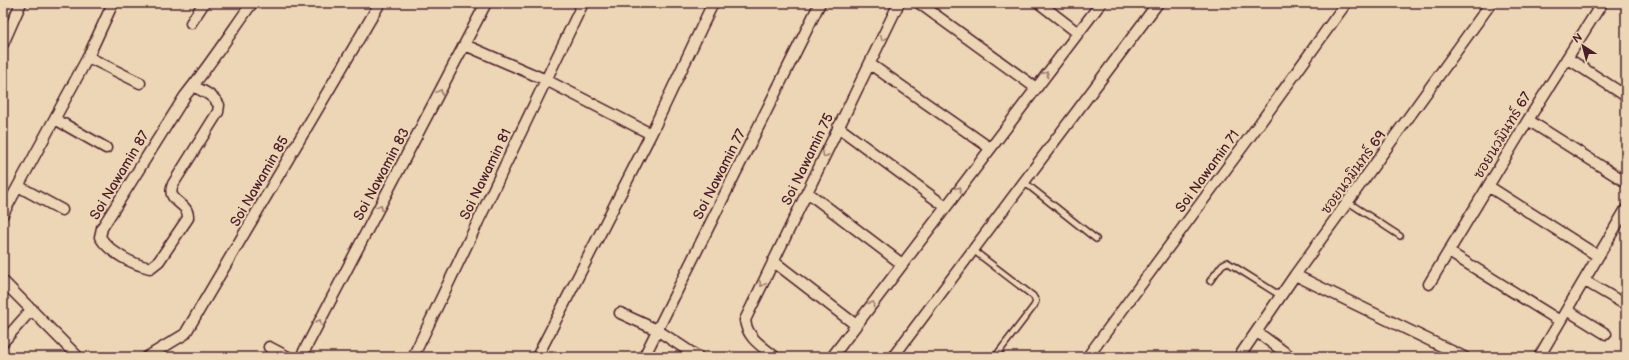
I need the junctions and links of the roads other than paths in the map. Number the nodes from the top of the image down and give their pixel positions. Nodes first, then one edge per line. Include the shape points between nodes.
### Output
1 (21, 3) edge
2 (113, 3) edge
3 (204, 3) edge
4 (252, 3) edge
5 (380, 3) edge
6 (486, 3) edge
7 (583, 3) edge
8 (713, 3) edge
9 (820, 3) edge
10 (899, 3) edge
11 (919, 3) edge
12 (1039, 3) edge
13 (1100, 3) edge
14 (1158, 3) edge
15 (1346, 3) edge
16 (1490, 3) edge
17 (1602, 3) edge
18 (191, 22) dead end
19 (1078, 33) junction
20 (3, 44) edge
21 (465, 45) junction
22 (88, 57) junction
23 (1566, 58) junction
24 (870, 64) junction
25 (546, 80) junction
26 (140, 83) dead end
27 (193, 86) junction
28 (1036, 88) junction
29 (1626, 96) edge
30 (55, 119) junction
31 (1528, 120) junction
32 (838, 127) junction
33 (651, 134) junction
34 (106, 148) dead end
35 (990, 148) junction
36 (1024, 182) junction
37 (1626, 182) edge
38 (18, 186) junction
39 (1488, 186) junction
40 (807, 192) junction
41 (1348, 202) junction
42 (946, 207) junction
43 (1626, 209) edge
44 (62, 210) dead end
45 (3, 214) edge
46 (1623, 222) edge
47 (1400, 236) dead end
48 (1096, 239) dead end
49 (973, 250) junction
50 (1448, 252) junction
51 (1598, 256) junction
52 (773, 261) junction
53 (902, 264) junction
54 (1295, 276) junction
55 (3, 281) edge
56 (1210, 281) dead end
57 (1585, 282) junction
58 (1429, 284) dead end
59 (1281, 296) junction
60 (1621, 302) dead end
61 (32, 309) junction
62 (1567, 310) junction
63 (620, 313) dead end
64 (1560, 321) junction
65 (856, 325) junction
66 (657, 330) junction
67 (1257, 332) junction
68 (1606, 334) dead end
69 (3, 342) edge
70 (269, 347) dead end
71 (1089, 355) dead end
72 (78, 357) edge
73 (147, 357) edge
74 (288, 357) edge
75 (301, 357) edge
76 (412, 357) edge
77 (537, 357) edge
78 (644, 357) edge
79 (698, 357) edge
80 (775, 357) edge
81 (832, 357) edge
82 (893, 357) edge
83 (995, 357) edge
84 (1239, 357) edge
85 (1291, 357) edge
86 (1464, 357) edge
87 (1539, 357) edge

1 - 20 street
2 - 22 street
3 - 18 street
4 - 27 street, Soi Nawamin 87
5 - 73 street, Soi Nawamin 85 via 185,334
6 - 21 street, Soi Nawamin 83
7 - 25 street, Soi Nawamin 81
8 - 33 street
9 - 66 street, Soi Nawamin 77
10 -> 24 street, Soi Nawamin 75
11 - 28 street
12 - 19 street
13 - 19 street
14 - 36 street
15 - 71 street, Soi Nawamin 71
16 - 41 street, ซอยนวมินทร์ 69
17 - 23 street, ซอยนวมินทร์ 67
28 -> 19 street
21 - 25 street
75 -> 21 street, Soi Nawamin 83
22 - 26 street
22 - 30 street
23 - 29 street
23 - 31 street, ซอยนวมินทร์ 67
24 - 32 street, Soi Nawamin 75
24 - 35 street
25 - 33 street
25 - 76 street, Soi Nawamin 81
27 - 27 street, Soi Nawamin 87 via 150,149 102,228 100,237 110,249 127,260 150,268 159,261 188,218 187,210 171,195 170,190 218,112 219,105 216,100
28 - 35 street
30 - 34 street
30 - 38 street
31 - 37 street
31 - 39 street, ซอยนวมินทร์ 67
32 -> 40 street, Soi Nawamin 75
32 - 42 street
33 - 77 street
42 -> 35 street
36 - 48 lane
36 - 49 street
38 - 44 street
38 - 45 street
39 - 50 street, ซอยนวมินทร์ 67
39 - 51 street
40 - 52 street, Soi Nawamin 75
40 - 53 street
41 - 47 lane
41 - 54 street, ซอยนวมินทร์ 69
42 - 53 street
43 - 46 street
46 - 51 street
49 - 82 street
49 - 83 lane via 1034,296 1036,301
50 - 58 street, ซอยนวมินทร์ 67
50 - 64 street
51 - 57 street
52 - 65 street
52 -> 80 street, Soi Nawamin 75 via 745,320 748,334
65 -> 53 street
54 - 59 street, ซอยนวมินทร์ 69
54 - 86 street
55 - 61 street
56 - 59 lane via 1227,262
57 - 60 street
57 - 62 street
59 - 67 street, ซอยนวมินทร์ 69
61 - 69 street
61 - 72 street
62 - 64 street
62 - 68 street
63 - 66 street
64 - 87 street
65 - 81 street
66 - 78 street, Soi Nawamin 77
66 - 79 street
67 - 84 street, ซอยนวมินทร์ 69
67 - 85 street
70 - 74 street

